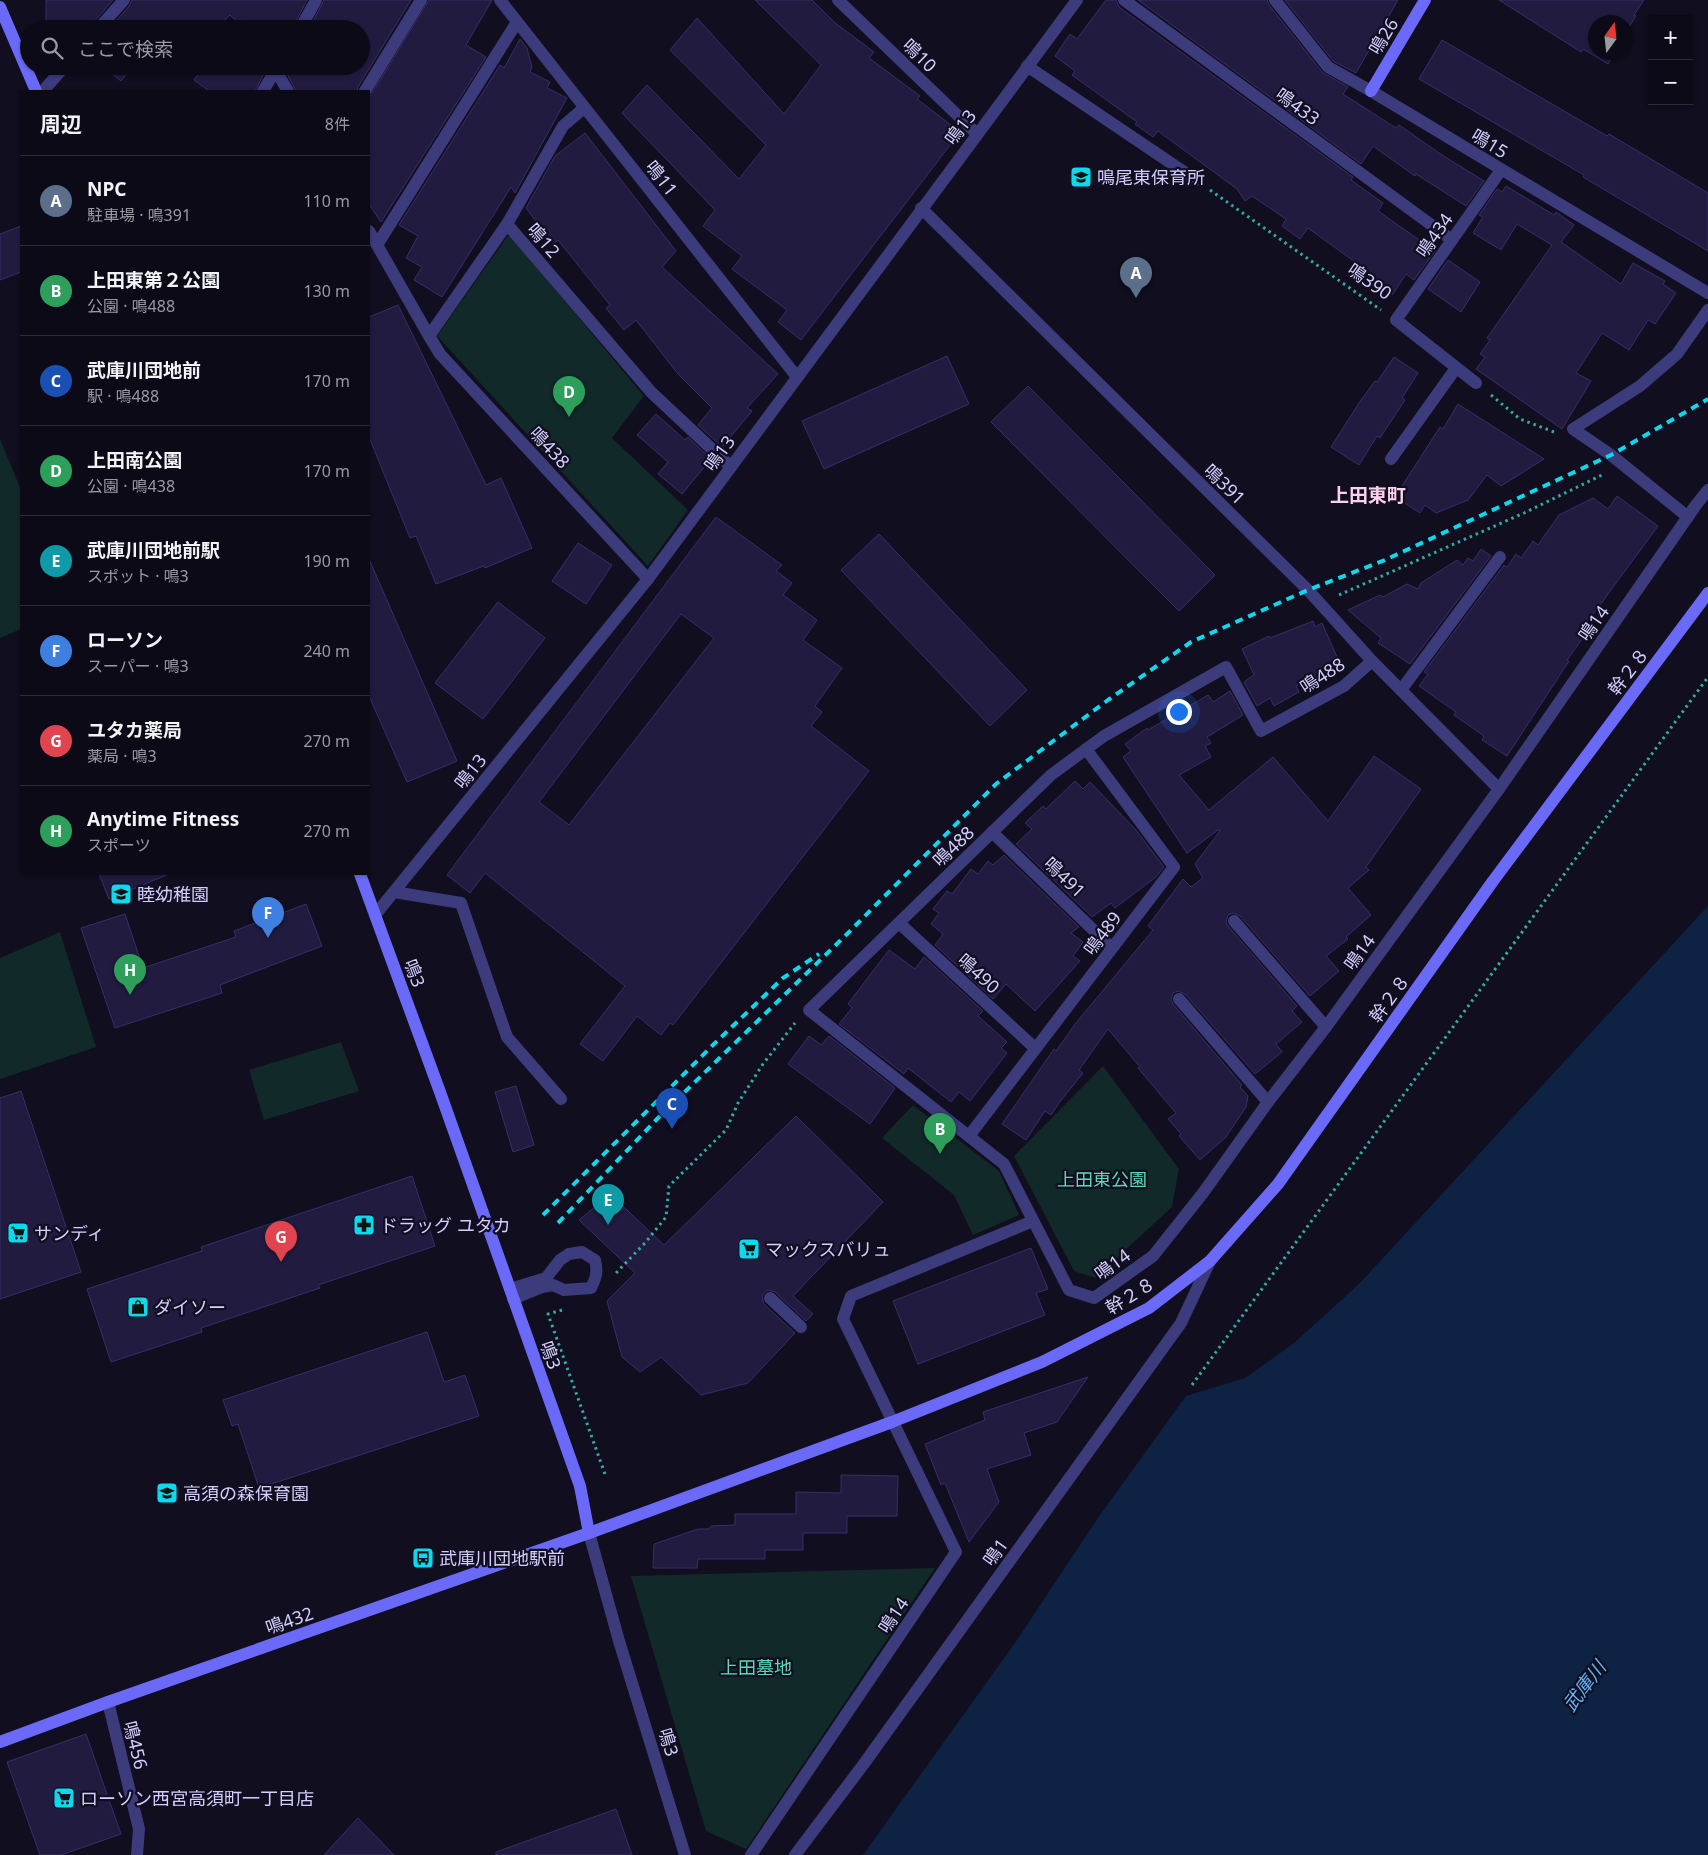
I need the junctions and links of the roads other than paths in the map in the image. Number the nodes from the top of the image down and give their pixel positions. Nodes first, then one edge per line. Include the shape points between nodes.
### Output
1 (124, 0) edge
2 (316, 0) edge
3 (421, 0) edge
4 (500, 0) edge
5 (838, 0) edge
6 (1077, 0) edge
7 (1124, 0) edge
8 (1274, 0) edge
9 (1424, 0) edge
10 (0, 7) edge
11 (106, 20) edge
12 (305, 20) edge
13 (517, 22) junction
14 (20, 54) edge
15 (1027, 66) junction
16 (29, 75) edge
17 (57, 75) edge
18 (273, 75) edge
19 (280, 75) edge
20 (36, 90) edge
21 (44, 90) edge
22 (264, 90) edge
23 (288, 90) edge
24 (366, 90) edge
25 (1371, 90) junction
26 (584, 108) junction
27 (977, 134) junction
28 (1501, 170) junction
29 (1196, 180) road end
30 (921, 208) junction
31 (507, 224) junction
32 (370, 233) edge
33 (1452, 240) junction
34 (377, 245) junction
35 (1708, 293) edge
36 (1708, 310) edge
37 (1396, 320) joint
38 (430, 336) junction
39 (1456, 368) junction
40 (797, 377) junction
41 (1476, 383) road end
42 (1391, 459) dead end
43 (731, 467) junction
44 (1708, 490) edge
45 (1688, 517) junction
46 (1500, 557) dead end
47 (648, 579) junction
48 (1708, 593) edge
49 (1372, 661) junction
50 (1401, 690) junction
51 (1086, 749) junction
52 (1499, 788) junction
53 (992, 832) junction
54 (360, 875) edge
55 (394, 892) junction
56 (375, 915) junction
57 (1234, 921) dead end
58 (899, 923) junction
59 (1112, 948) junction
60 (1179, 999) dead end
61 (1326, 1026) junction
62 (1036, 1048) junction
63 (561, 1099) dead end
64 (1268, 1102) junction
65 (969, 1136) junction
66 (1033, 1221) junction
67 (1210, 1261) junction
68 (511, 1294) junction
69 (770, 1298) dead end
70 (801, 1326) dead end
71 (892, 1422) junction
72 (590, 1533) junction
73 (108, 1702) junction
74 (0, 1742) edge
75 (137, 1855) edge
76 (685, 1855) edge
77 (751, 1855) edge
78 (794, 1855) edge

1 - 11 street
2 - 12 street
3 - 24 street
4 - 13 street, 鳴11
5 - 27 street, 鳴10
6 - 15 street, 鳴13
7 - 33 street, 鳴433
8 - 25 street, 鳴15 via 1328,67
9 - 25 street, 鳴26
10 - 14 street
13 - 26 street, 鳴11
13 - 34 street
15 - 27 street, 鳴13
15 - 29 street
16 - 20 street
17 - 21 street
18 - 22 street
19 - 23 street
25 - 28 street, 鳴15
26 - 31 street via 563,126
26 - 40 street, 鳴11
27 - 30 street, 鳴13
28 - 33 street, 鳴434
28 - 35 street, 鳴15
30 - 40 street, 鳴13
30 - 49 street, 鳴391 via 1320,603
31 - 38 street, 鳴12
31 - 43 street, 鳴12 via 651,392
32 - 34 street
33 - 37 street, 鳴434
34 - 38 street
36 - 45 street via 1678,354 1640,386 1573,429
37 - 39 street, 鳴390
38 - 47 street, 鳴438 via 440,354
39 - 41 street, 鳴390
39 - 42 street
40 - 43 street, 鳴13
43 - 47 street, 鳴13
44 - 45 street, 鳴14
45 - 52 street, 鳴14
46 - 50 street
47 - 55 street, 鳴13
48 - 67 street, 幹２８ via 1494,881 1278,1184
49 - 50 street, 鳴391
49 - 51 street, 鳴488 via 1344,686 1261,731 1226,667
50 - 52 street, 鳴391
51 - 53 street, 鳴488 via 1051,775
51 - 59 street, 鳴489 via 1174,867
52 - 61 street, 鳴14
53 - 58 street, 鳴488
53 - 59 street, 鳴491
54 - 56 street, 鳴3
55 - 56 street, 鳴13
55 - 63 street via 461,903 507,1037
56 - 68 street, 鳴3
57 - 61 street
58 - 62 street, 鳴490
58 - 65 street, 鳴488 via 809,1010
59 - 62 street, 鳴489
60 - 64 street
61 - 64 street, 鳴14
62 - 65 street, 鳴489
64 - 66 street, 鳴14 via 1153,1256 1094,1298 1069,1290
65 - 66 street via 1004,1164
66 - 71 street, 鳴14 via 851,1296 843,1319
67 - 71 street, 幹２８ via 1149,1308 1042,1362
67 - 78 street, 鳴1 via 1181,1323 863,1765
68 - 68 street via 546,1278 553,1266 569,1254 582,1252 595,1260 596,1276 591,1288 564,1290 553,1285
68 - 72 street, 鳴3 via 580,1486
69 - 70 street
71 - 72 street, 鳴432
71 - 77 street, 鳴14 via 956,1552
72 - 73 street, 鳴432
72 - 76 street, 鳴3 via 619,1641
73 - 74 street, 鳴432
73 - 75 street, 鳴456 via 139,1829

